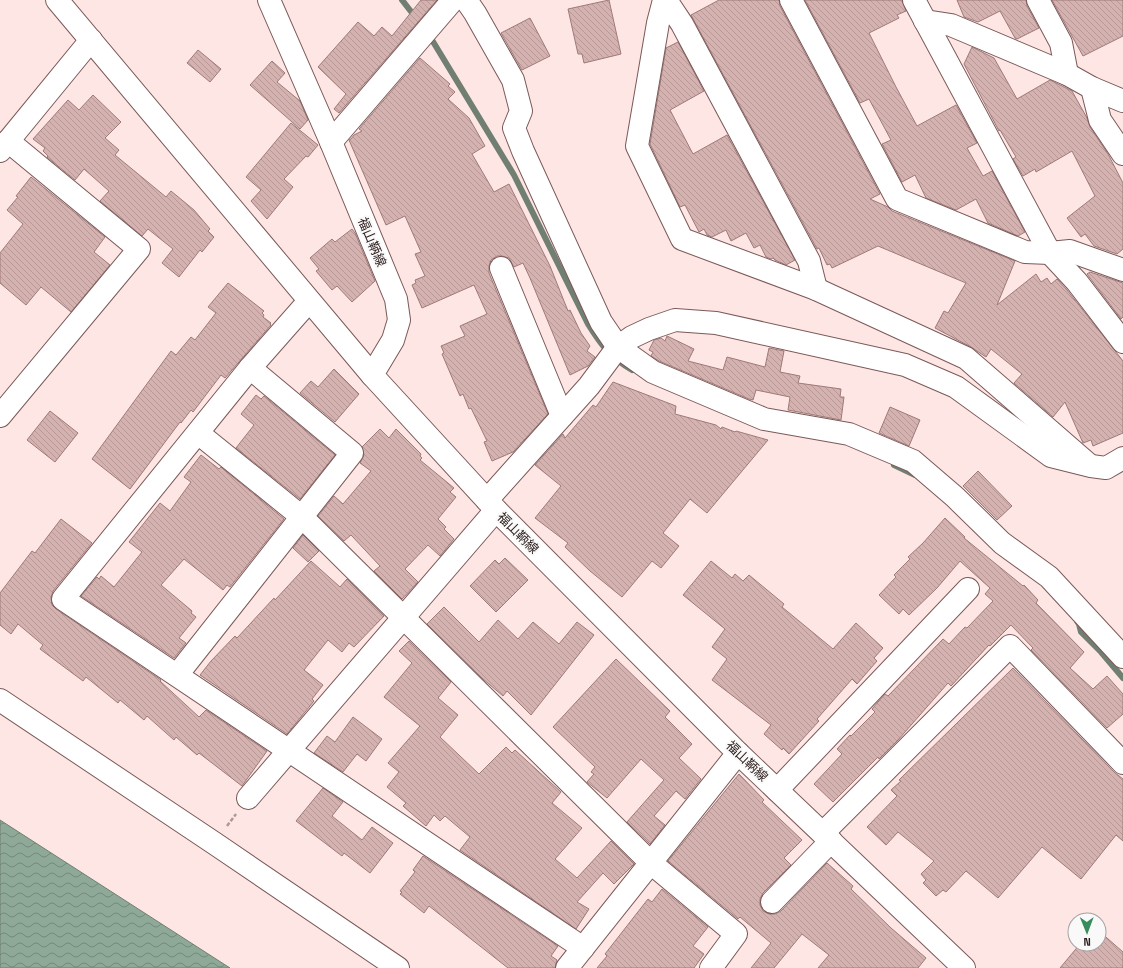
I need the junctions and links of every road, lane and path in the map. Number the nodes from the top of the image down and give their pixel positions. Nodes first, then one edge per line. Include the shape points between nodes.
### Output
1 (58, 0) edge
2 (269, 0) edge
3 (453, 0) edge
4 (466, 0) edge
5 (665, 0) edge
6 (791, 0) edge
7 (914, 0) edge
8 (1038, 0) edge
9 (925, 21) junction
10 (91, 40) junction
11 (1067, 74) junction
12 (1092, 88) junction
13 (1123, 101) edge
14 (331, 142) junction
15 (4, 146) edge
16 (1123, 154) edge
17 (1050, 253) junction
18 (501, 268) dead end
19 (1123, 270) edge
20 (816, 289) junction
21 (309, 301) junction
22 (1123, 342) edge
23 (614, 352) junction
24 (250, 368) junction
25 (372, 375) junction
26 (0, 416) edge
27 (562, 416) junction
28 (198, 433) junction
29 (1123, 458) edge
30 (1091, 466) junction
31 (491, 505) junction
32 (302, 517) junction
33 (968, 588) dead end
34 (402, 618) junction
35 (1123, 657) edge
36 (177, 675) junction
37 (0, 700) edge
38 (288, 751) junction
39 (738, 753) junction
40 (1123, 762) edge
41 (777, 790) junction
42 (248, 798) joint
43 (827, 837) junction
44 (214, 843) junction
45 (651, 863) junction
46 (772, 902) dead end
47 (583, 948) junction
48 (398, 968) edge
49 (567, 968) edge
50 (711, 968) edge
51 (964, 968) edge

1 - 10 street
2 - 14 street, 福山鞆線
3 - 14 street
4 - 23 street via 513,80 521,111 514,128
5 - 20 street via 682,24 809,261
5 - 20 street via 658,23 637,146 682,239
6 - 17 street via 897,199 1025,252
7 - 9 street
8 - 11 street via 1061,44
9 - 11 street via 951,25
9 - 17 street
10 - 15 street
10 - 21 street
11 - 12 street
12 - 13 street
12 - 16 street via 1100,120
14 - 25 street, 福山鞆線 via 396,298 399,320 394,340
15 - 26 street via 139,248
17 - 19 street via 1070,252
17 - 22 street via 1077,282
18 - 27 street
20 - 30 street via 966,358
21 - 24 street
21 - 25 street
23 - 27 street via 589,386
23 - 30 street via 632,337 675,320 716,323 905,365 956,387 1051,456
23 - 35 street via 653,372 764,419 849,434 913,461 1002,542 1049,577
24 - 28 street
24 - 32 street via 352,453
25 - 31 street, 福山鞆線
27 - 31 street
28 - 32 street
28 - 36 street via 63,599
29 - 30 street via 1106,468
31 - 34 street
31 - 39 street, 福山鞆線
32 - 34 street
32 - 36 street
33 - 41 street
34 - 38 street
34 - 45 street
36 - 38 street
37 - 44 street
38 - 42 street
38 - 47 street
39 - 41 street, 福山鞆線
39 - 45 street
40 - 43 street via 1010,646
41 - 43 street, 福山鞆線
42 - 44 path
43 - 46 street
43 - 51 street, 福山鞆線
44 - 48 street
45 - 47 street
45 - 50 street via 736,934
47 - 49 street

